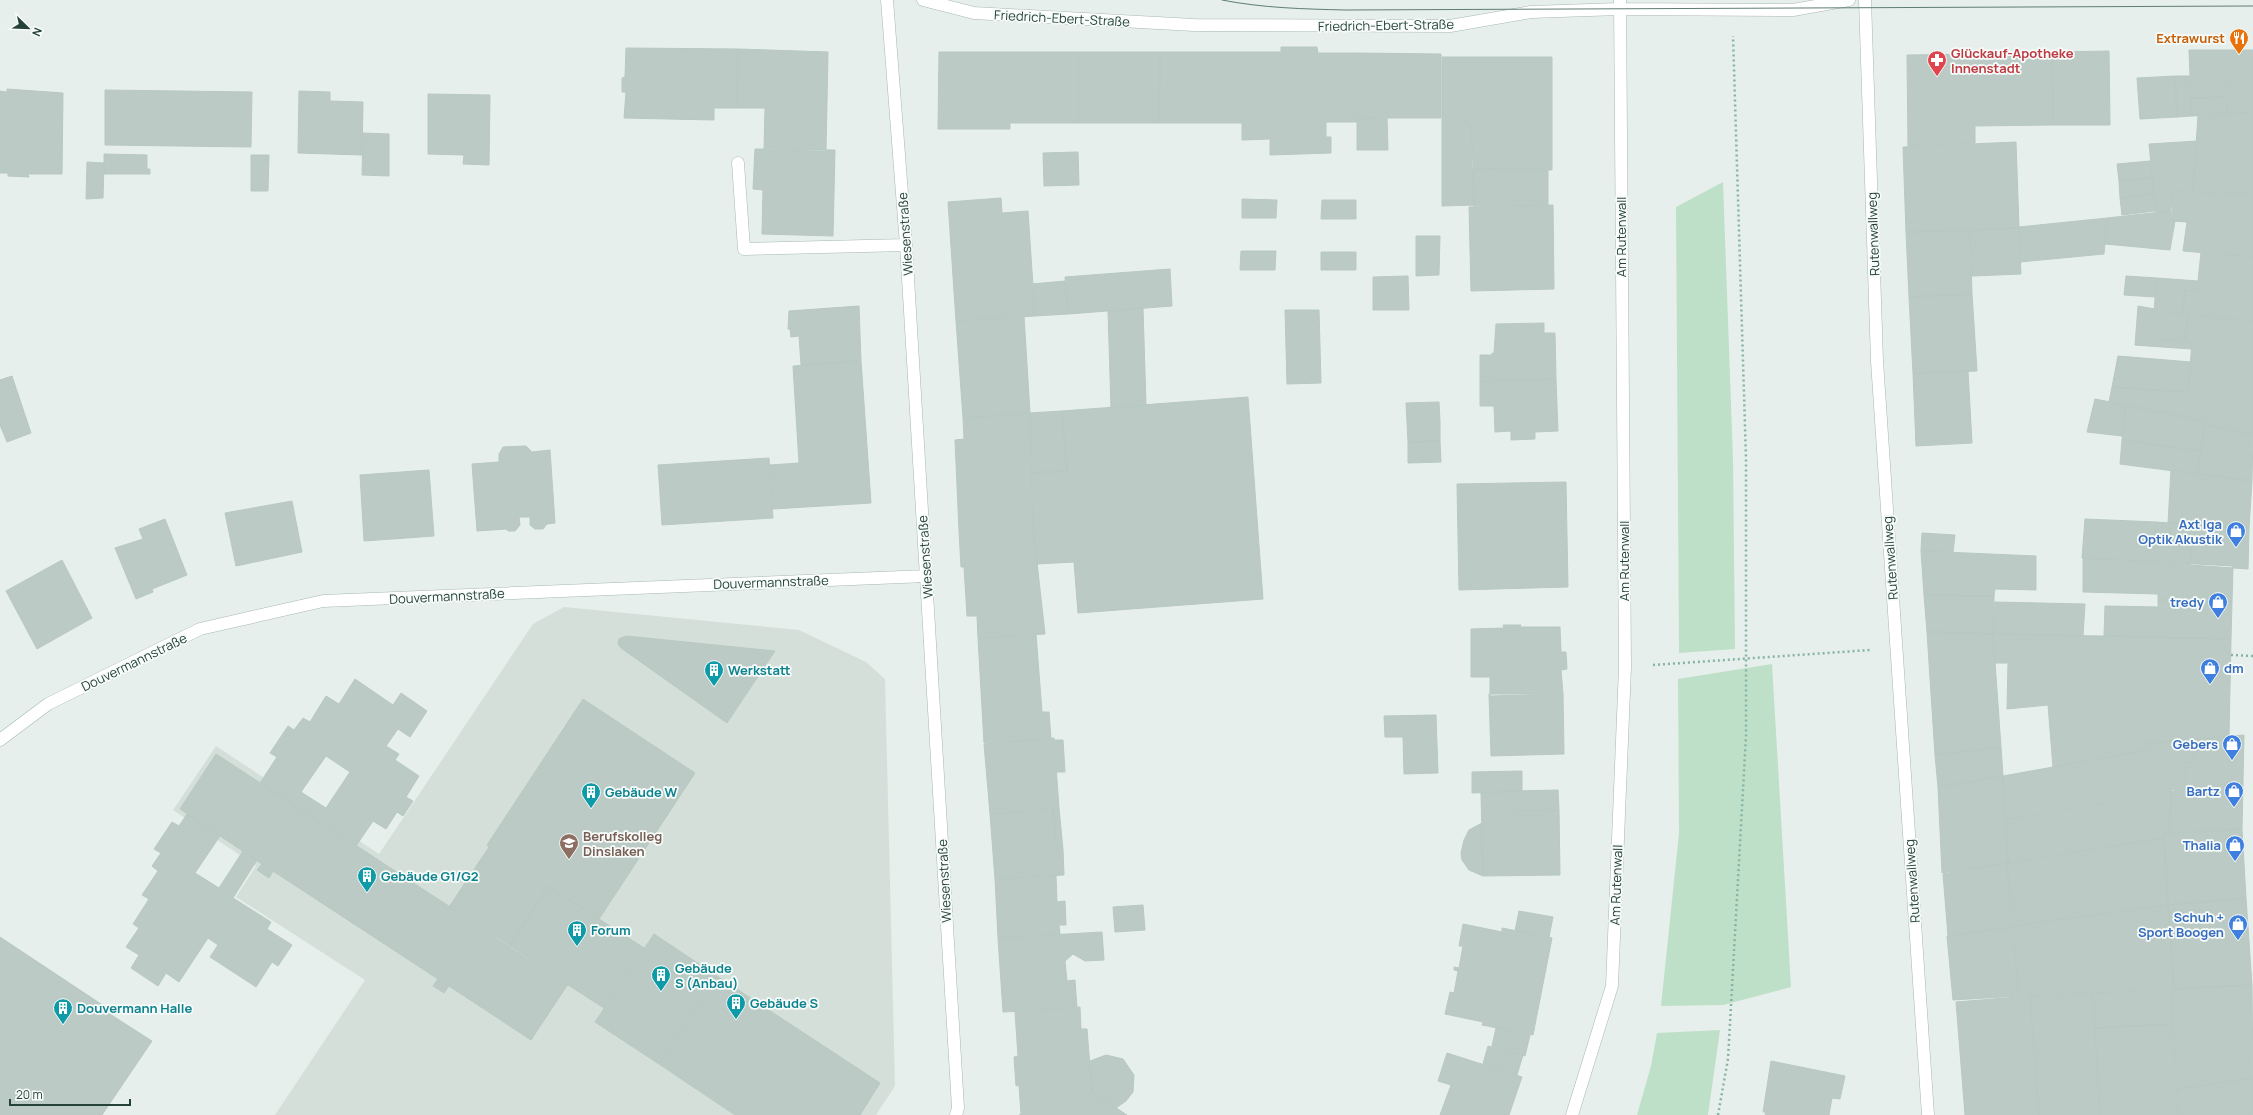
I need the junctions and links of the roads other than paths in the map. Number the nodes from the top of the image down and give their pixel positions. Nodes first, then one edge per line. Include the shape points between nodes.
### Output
1 (887, 0) edge
2 (923, 0) edge
3 (1850, 0) edge
4 (1865, 0) edge
5 (1620, 4) edge
6 (738, 163) dead end
7 (906, 245) junction
8 (926, 576) junction
9 (0, 740) edge
10 (956, 1115) edge
11 (1572, 1115) edge
12 (1928, 1115) edge

1 - 7 street, Wiesenstraße
2 - 5 street, Friedrich-Ebert-Straße via 974,13 1194,25 1450,26 1531,12
3 - 5 street, Friedrich-Ebert-Straße via 1793,10 1733,10
4 - 12 street, Rutenwallweg via 1870,81 1877,361
5 - 11 street, Am Rutenwall via 1625,667 1612,986
6 - 7 street via 744,249
7 - 8 street, Wiesenstraße
8 - 9 street, Douvermannstraße via 323,601 200,629 48,704
8 - 10 street, Wiesenstraße via 958,1108

